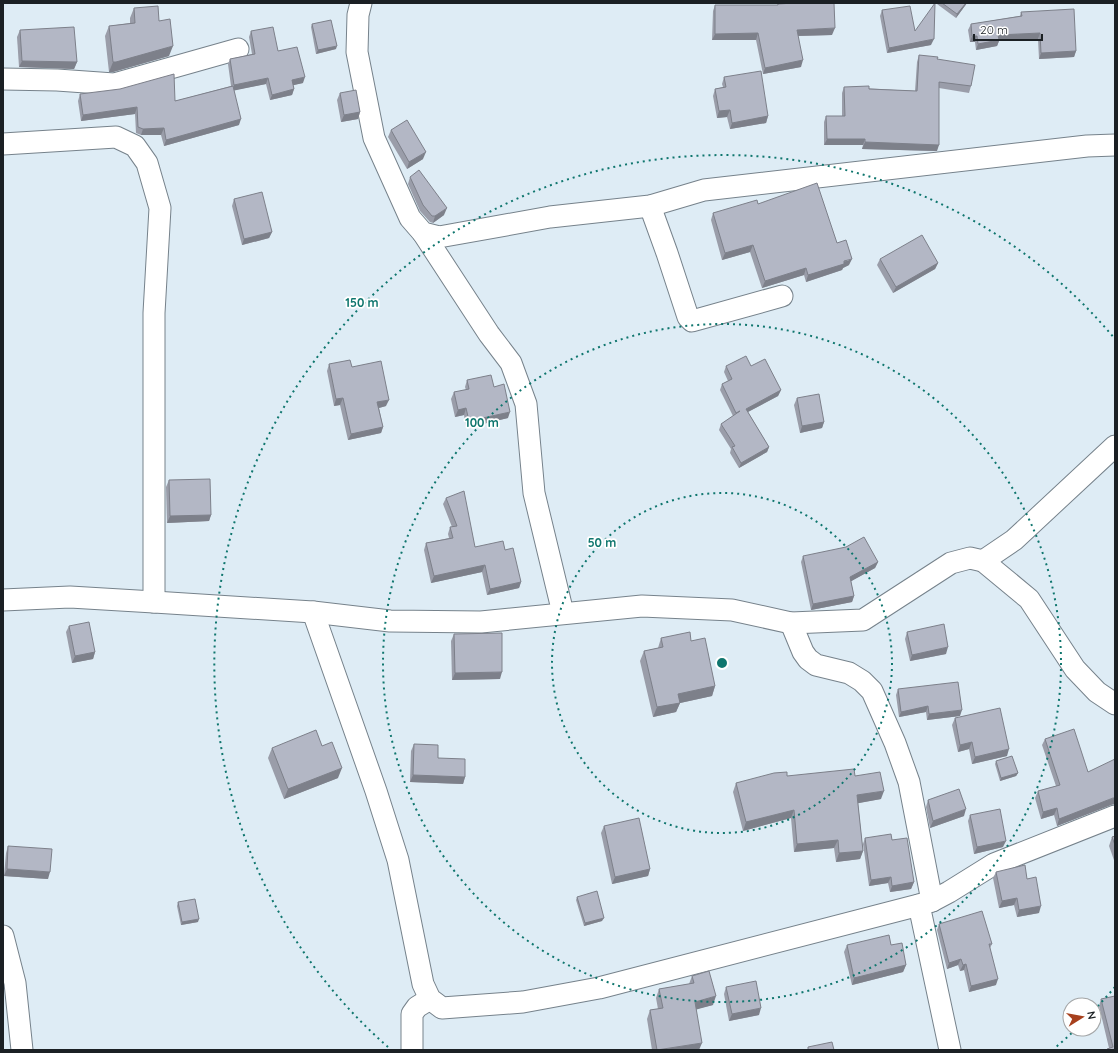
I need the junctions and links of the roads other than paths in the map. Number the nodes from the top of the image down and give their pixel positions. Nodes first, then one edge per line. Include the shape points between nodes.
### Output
1 (361, 3) edge
2 (238, 49) dead end
3 (3, 79) edge
4 (3, 144) edge
5 (1115, 145) edge
6 (650, 206) junction
7 (424, 232) junction
8 (782, 296) dead end
9 (1115, 446) edge
10 (983, 561) junction
11 (3, 600) edge
12 (154, 602) junction
13 (313, 612) junction
14 (563, 613) junction
15 (791, 623) junction
16 (1115, 704) edge
17 (1115, 816) edge
18 (925, 903) junction
19 (3, 936) edge
20 (430, 999) junction
21 (22, 1050) edge
22 (412, 1050) edge
23 (950, 1050) edge

1 - 7 street via 358,14 357,52 374,138 410,218
2 - 3 street via 114,84
4 - 12 street via 116,138 135,146 147,163 160,208 154,313
5 - 6 street via 1087,146 704,190
6 - 7 street via 550,217 439,237
6 - 8 street via 688,317 692,321
7 - 14 street via 489,334 512,363 526,404 534,493
9 - 10 street via 1014,540
10 - 15 street via 970,558 950,563 863,620
10 - 16 street via 1029,598 1075,669 1097,692
11 - 12 street via 70,597
12 - 13 street
13 - 14 street via 390,621 481,622
13 - 20 street via 398,860 423,984
14 - 15 street via 650,607 732,610
15 - 18 street via 808,659 816,665 849,673 872,691 909,782
17 - 18 street via 994,864 949,892
18 - 20 street via 599,988 523,1002 442,1008
18 - 23 street
19 - 21 street via 15,983
20 - 22 street via 417,1007 412,1014

